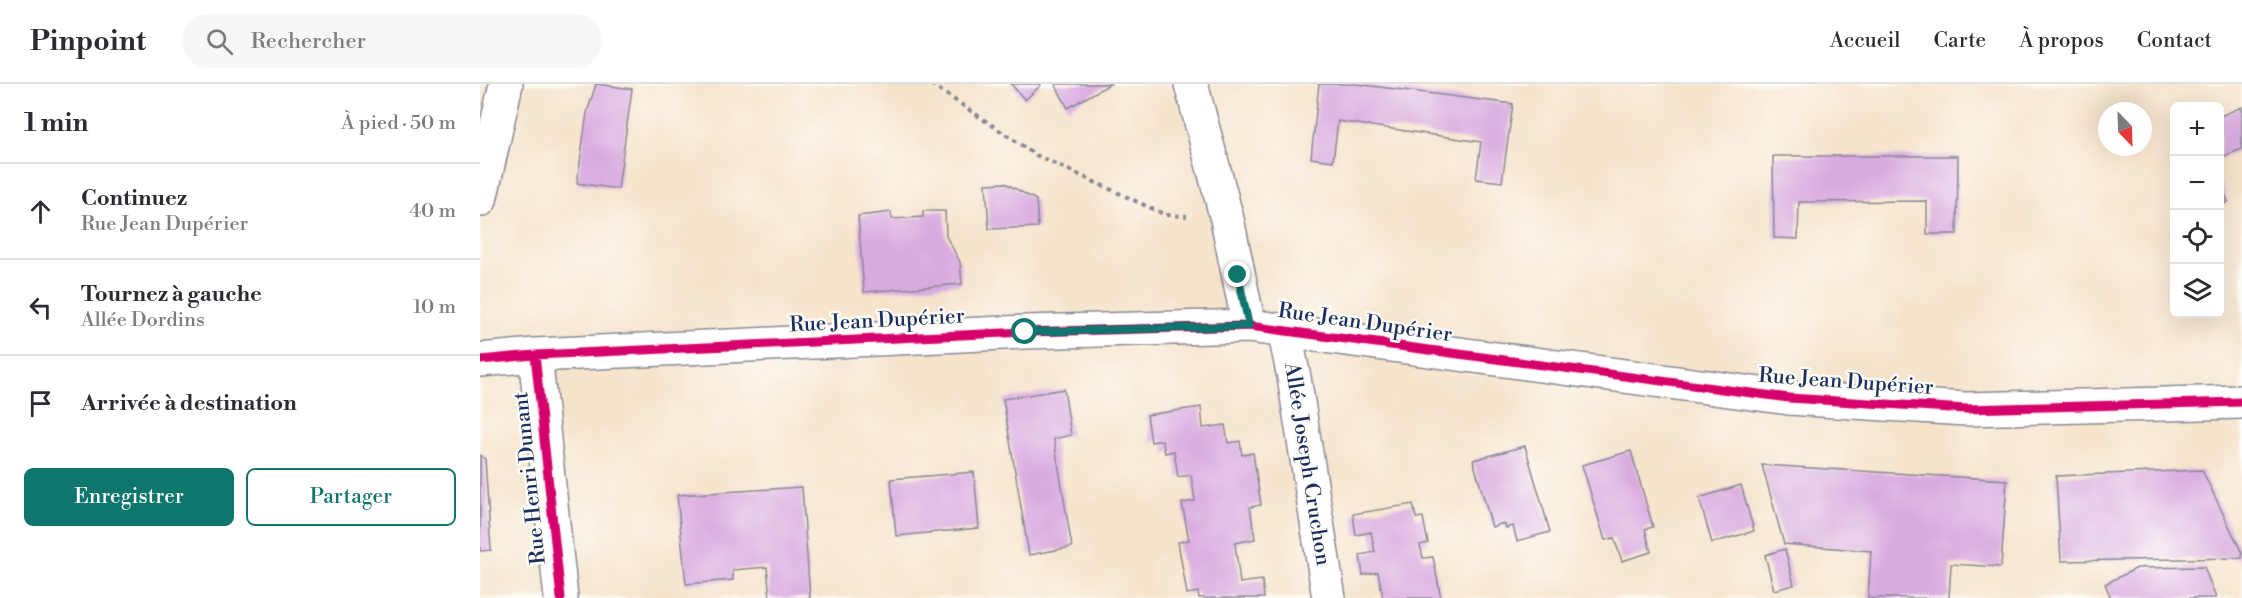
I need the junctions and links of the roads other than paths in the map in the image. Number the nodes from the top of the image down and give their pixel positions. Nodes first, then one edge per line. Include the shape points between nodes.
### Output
1 (506, 84) edge
2 (1191, 84) edge
3 (480, 200) edge
4 (1249, 326) junction
5 (1284, 330) junction
6 (535, 355) junction
7 (480, 360) edge
8 (2242, 402) edge
9 (561, 598) edge
10 (1329, 598) edge

1 - 3 street
2 - 4 street via 1227,219
4 - 5 street, Rue Jean Dupérier
4 - 6 street, Rue Jean Dupérier via 1025,332
5 - 8 street, Rue Jean Dupérier via 1789,398 1966,409
5 - 10 street, Allée Joseph Cruchon
6 - 7 street, Rue Jean Dupérier
6 - 9 street, Rue Henri Dunant

